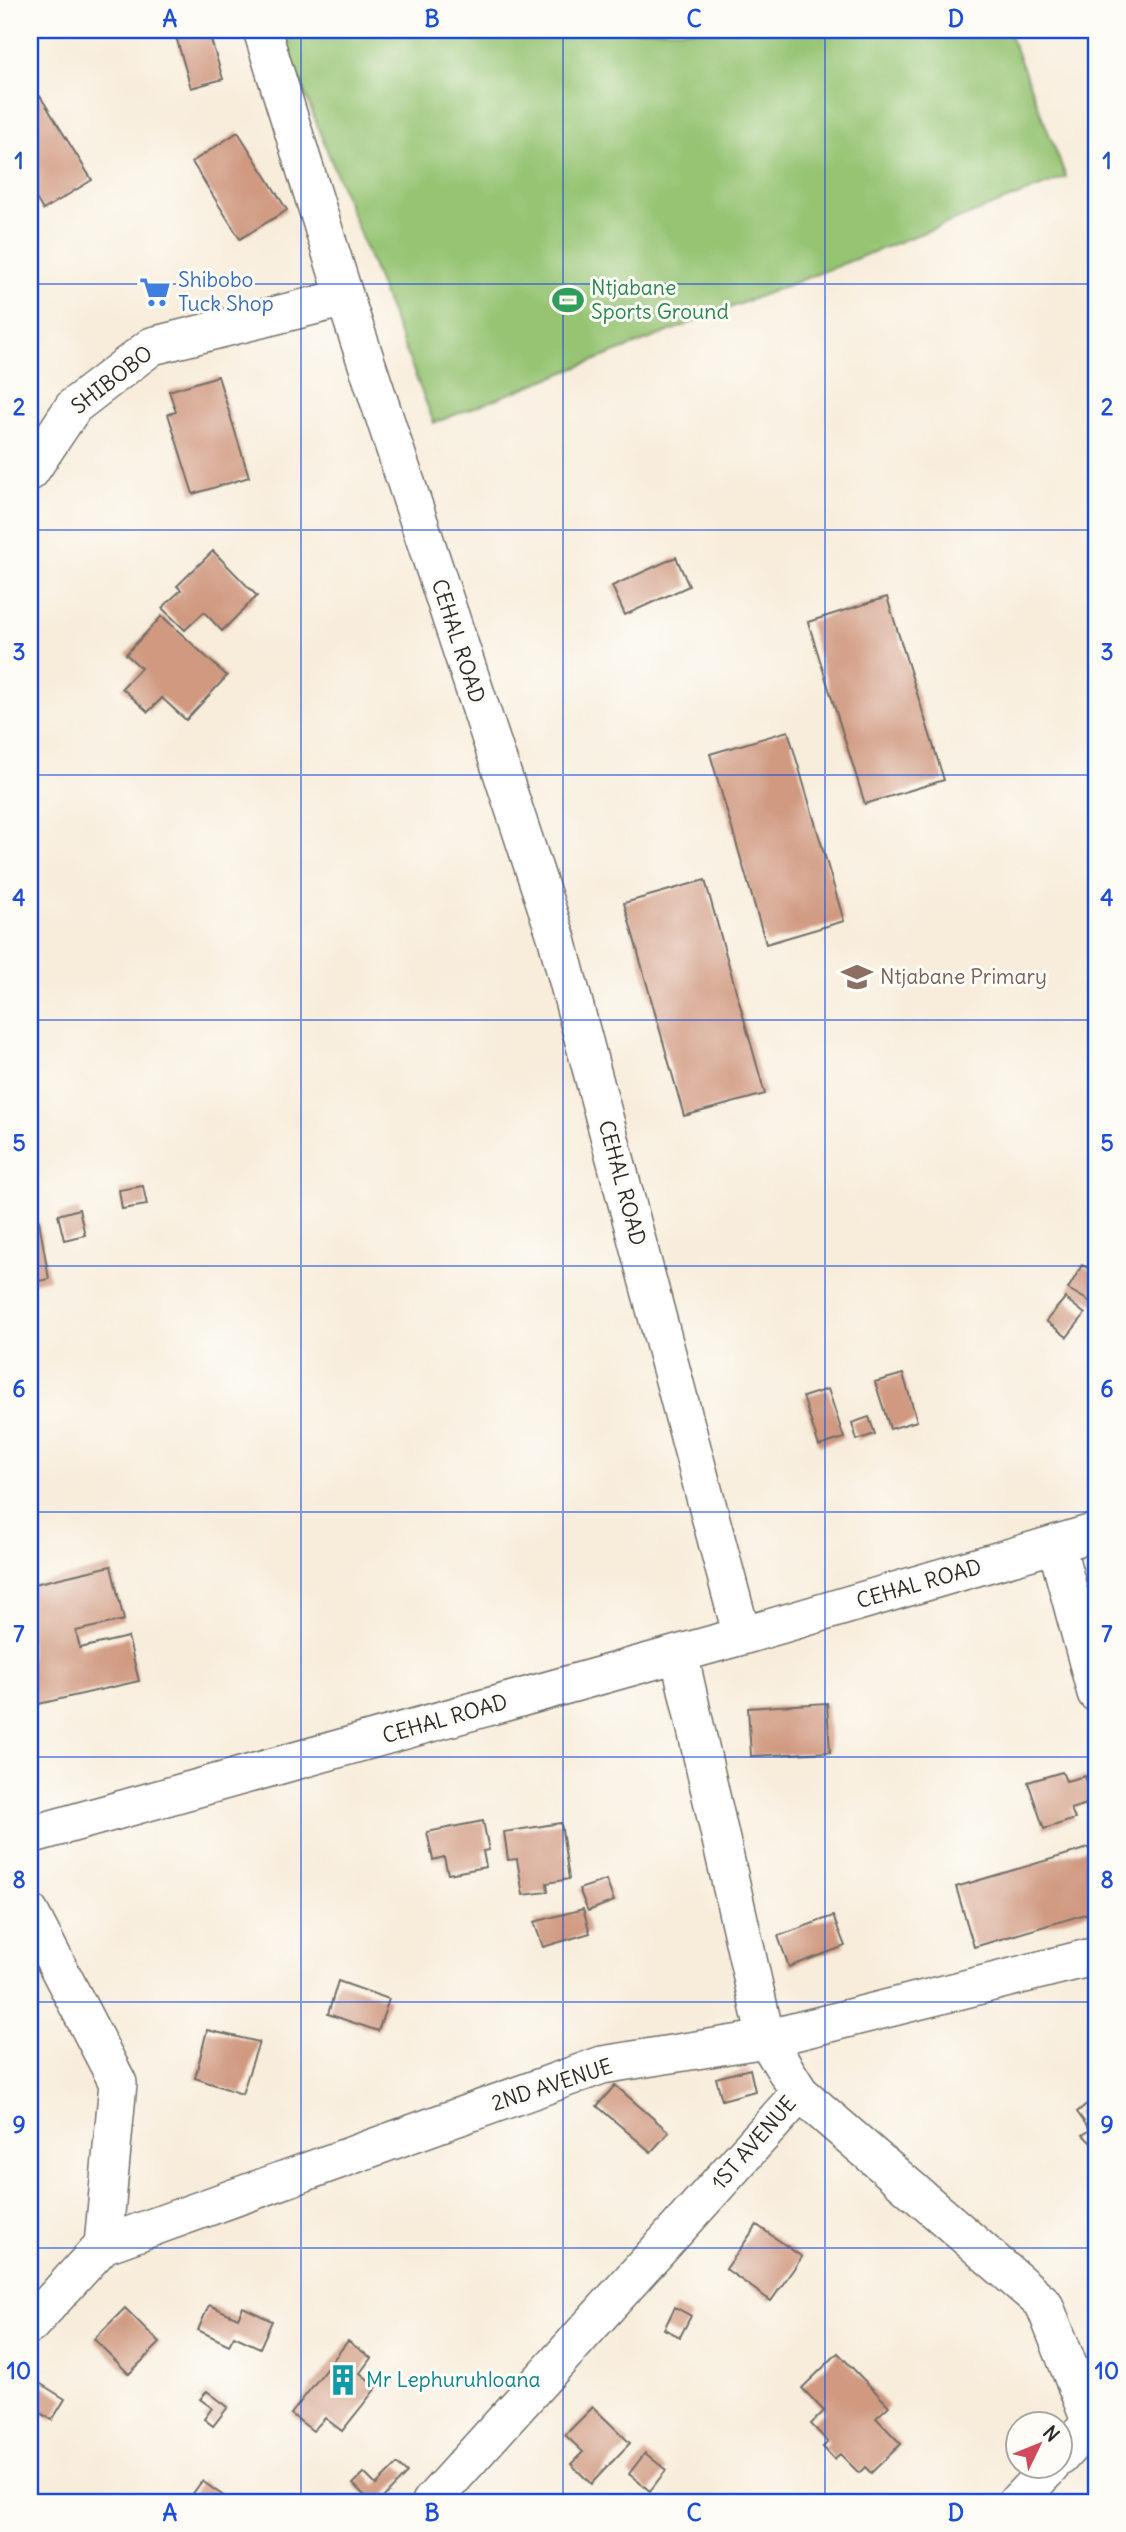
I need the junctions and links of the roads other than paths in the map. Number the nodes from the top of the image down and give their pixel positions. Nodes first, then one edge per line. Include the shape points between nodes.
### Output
1 (262, 30) edge
2 (345, 298) junction
3 (30, 472) edge
4 (1096, 1532) edge
5 (1056, 1544) junction
6 (742, 1636) junction
7 (680, 1654) junction
8 (1096, 1693) edge
9 (30, 1835) edge
10 (30, 1913) edge
11 (1096, 1956) edge
12 (766, 2039) junction
13 (800, 2093) junction
14 (103, 2245) junction
15 (30, 2325) edge
16 (1094, 2422) edge
17 (1074, 2442) edge
18 (1038, 2480) edge
19 (431, 2502) edge
20 (1017, 2502) edge

1 - 2 street, CEHAL ROAD
2 - 3 street, SHIBOBO via 152,346 74,406
2 - 6 street, CEHAL ROAD via 556,936
4 - 5 street, CEHAL ROAD
5 - 6 street, CEHAL ROAD
5 - 8 street
6 - 7 street, CEHAL ROAD
7 - 9 street, CEHAL ROAD
7 - 12 street, 1ST AVENUE
10 - 14 street via 118,2083
11 - 12 street, 2ND AVENUE
12 - 13 street, 1ST AVENUE
12 - 14 street, 2ND AVENUE via 602,2065
13 - 16 street via 1044,2304
13 - 19 street, 1ST AVENUE
14 - 15 street, 2ND AVENUE
16 - 17 street
18 - 20 street

